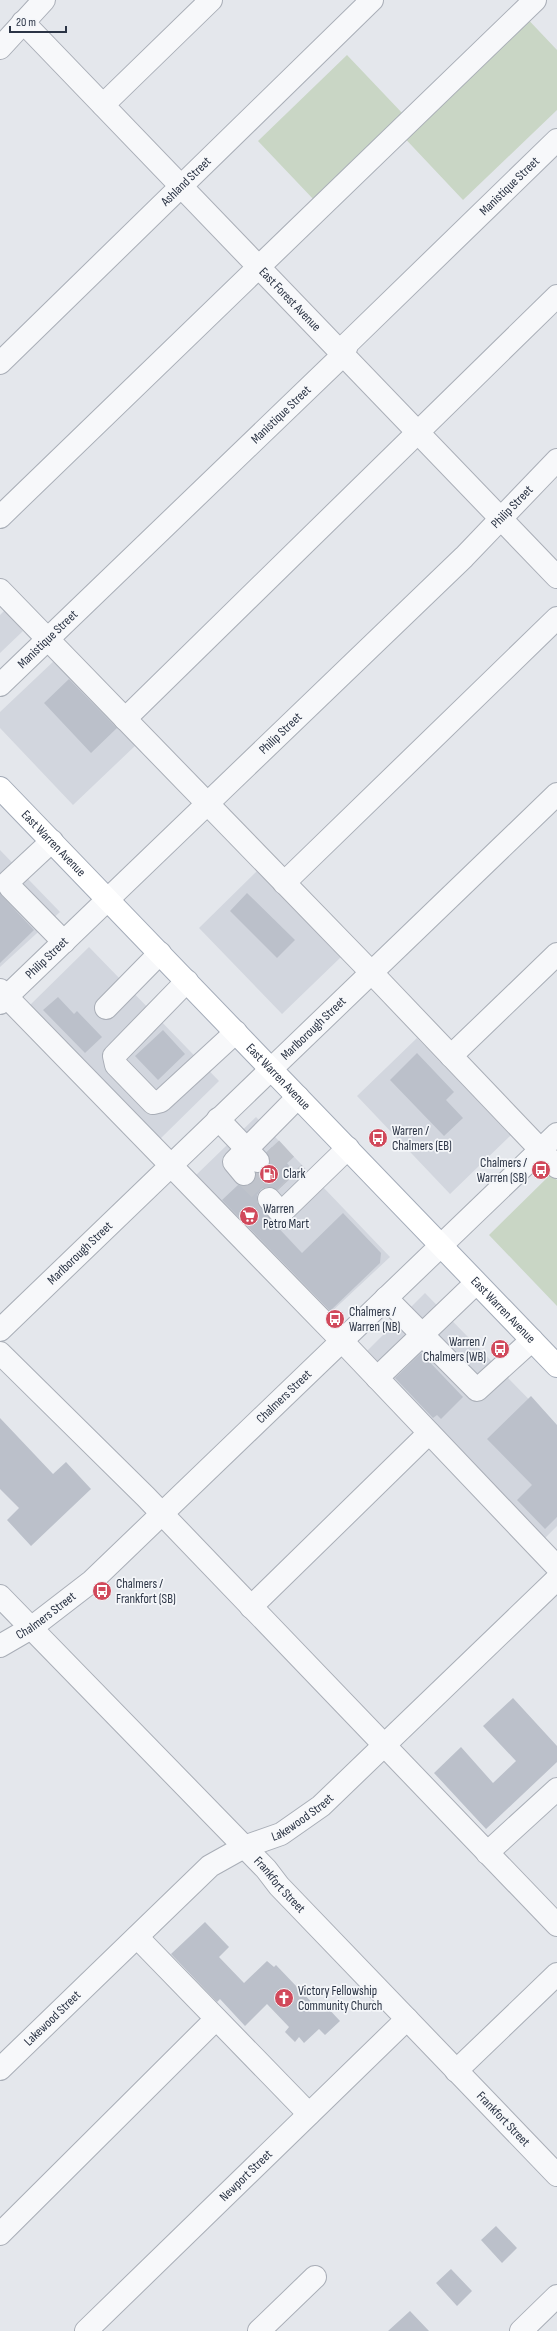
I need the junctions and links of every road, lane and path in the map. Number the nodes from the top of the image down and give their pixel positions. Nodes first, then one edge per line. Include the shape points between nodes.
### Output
1 (44, 0) edge
2 (211, 0) edge
3 (372, 0) edge
4 (535, 0) edge
5 (23, 22) junction
6 (0, 48) edge
7 (103, 105) junction
8 (557, 140) edge
9 (181, 186) junction
10 (259, 267) junction
11 (557, 296) edge
12 (343, 355) junction
13 (0, 363) edge
14 (418, 432) junction
15 (557, 460) edge
16 (0, 517) edge
17 (500, 518) junction
18 (557, 577) edge
19 (0, 590) edge
20 (557, 618) edge
21 (47, 640) junction
22 (0, 685) edge
23 (125, 719) junction
24 (0, 788) edge
25 (557, 794) edge
26 (207, 804) junction
27 (52, 841) junction
28 (284, 883) junction
29 (108, 899) junction
30 (64, 942) junction
31 (160, 953) junction
32 (557, 954) edge
33 (371, 972) junction
34 (187, 982) junction
35 (2, 996) edge
36 (106, 1008) dead end
37 (236, 1032) junction
38 (451, 1056) junction
39 (271, 1069) junction
40 (298, 1097) junction
41 (218, 1119) junction
42 (557, 1134) edge
43 (348, 1148) junction
44 (541, 1150) junction
45 (170, 1166) junction
46 (557, 1167) edge
47 (290, 1189) dead end
48 (441, 1245) junction
49 (476, 1283) junction
50 (386, 1298) junction
51 (0, 1330) edge
52 (422, 1334) junction
53 (532, 1340) junction
54 (342, 1341) junction
55 (0, 1354) edge
56 (557, 1366) edge
57 (377, 1378) junction
58 (428, 1433) junction
59 (162, 1514) junction
60 (557, 1567) edge
61 (557, 1579) edge
62 (0, 1596) edge
63 (250, 1607) junction
64 (31, 1628) junction
65 (0, 1646) edge
66 (383, 1746) junction
67 (557, 1789) edge
68 (244, 1847) junction
69 (487, 1853) junction
70 (557, 1925) edge
71 (137, 1937) junction
72 (557, 1974) edge
73 (216, 2019) junction
74 (407, 2019) junction
75 (0, 2069) edge
76 (456, 2071) junction
77 (309, 2114) junction
78 (557, 2176) edge
79 (0, 2234) edge
80 (315, 2277) dead end
81 (557, 2296) edge
82 (86, 2331) edge
83 (259, 2331) edge
84 (521, 2331) edge

1 - 5 street
2 - 7 street
3 - 9 street, Ashland Street
4 - 10 street
5 - 6 street
5 - 7 street, East Forest Avenue
7 - 9 street, East Forest Avenue
8 - 12 street, Manistique Street via 348,343
9 - 10 street, East Forest Avenue
9 - 13 street, Ashland Street
10 - 12 street, East Forest Avenue
10 - 16 street
11 - 14 street
12 - 14 street, East Forest Avenue
12 - 21 street, Manistique Street
14 - 17 street, East Forest Avenue
14 - 23 street
15 - 17 street, Philip Street
17 - 18 street, East Forest Avenue
17 - 26 street, Philip Street via 464,557
19 - 21 street
20 - 28 street
21 - 22 street, Manistique Street
21 - 23 street
23 - 26 street
24 - 27 main road, East Warren Avenue
25 - 33 street, Marlborough Street
26 - 28 street
26 - 29 street, Philip Street
27 - 29 main road, East Warren Avenue
27 - 30 street via 9,881 10,887
28 - 33 street
29 - 30 street, Philip Street
29 - 31 main road, East Warren Avenue
30 - 35 street, Philip Street
31 - 34 main road, East Warren Avenue
31 - 36 street
32 - 38 street
33 - 38 street
33 - 39 street, Marlborough Street
34 - 37 main road, East Warren Avenue
34 - 37 street via 114,1056 116,1064 153,1103 161,1101
35 - 45 street
37 - 39 main road, East Warren Avenue
38 - 44 street
39 - 40 main road, East Warren Avenue
39 - 41 street, Marlborough Street
40 - 41 street via 256,1154
40 - 43 main road, East Warren Avenue
41 - 45 street, Marlborough Street
42 - 44 street, Chalmers Street
43 - 47 street
43 - 48 main road, East Warren Avenue
44 - 46 street
44 - 48 street, Chalmers Street
45 - 51 street, Marlborough Street
45 - 54 street
48 - 49 main road, East Warren Avenue
48 - 50 street, Chalmers Street
49 - 52 street
49 - 53 main road, East Warren Avenue
50 - 52 street
50 - 54 street, Chalmers Street
52 - 53 street via 477,1390
52 - 57 street
53 - 56 main road, East Warren Avenue
54 - 57 street
54 - 59 street, Chalmers Street
55 - 59 street
57 - 58 street
58 - 60 street
58 - 63 street
59 - 63 street
59 - 64 street, Chalmers Street via 92,1581
61 - 66 street, Lakewood Street
62 - 64 street, Frankfort Street
63 - 66 street
64 - 65 street, Chalmers Street
64 - 68 street, Frankfort Street
66 - 68 street, Lakewood Street via 321,1806 281,1834
66 - 69 street
67 - 69 street
68 - 71 street, Lakewood Street via 210,1866
68 - 74 street, Frankfort Street
69 - 70 street
71 - 73 street
71 - 75 street, Lakewood Street
72 - 76 street
73 - 77 street
73 - 79 street
74 - 76 street, Frankfort Street
74 - 77 street, Newport Street
76 - 78 street, Frankfort Street
77 - 82 street, Newport Street
80 - 83 street
81 - 84 street

